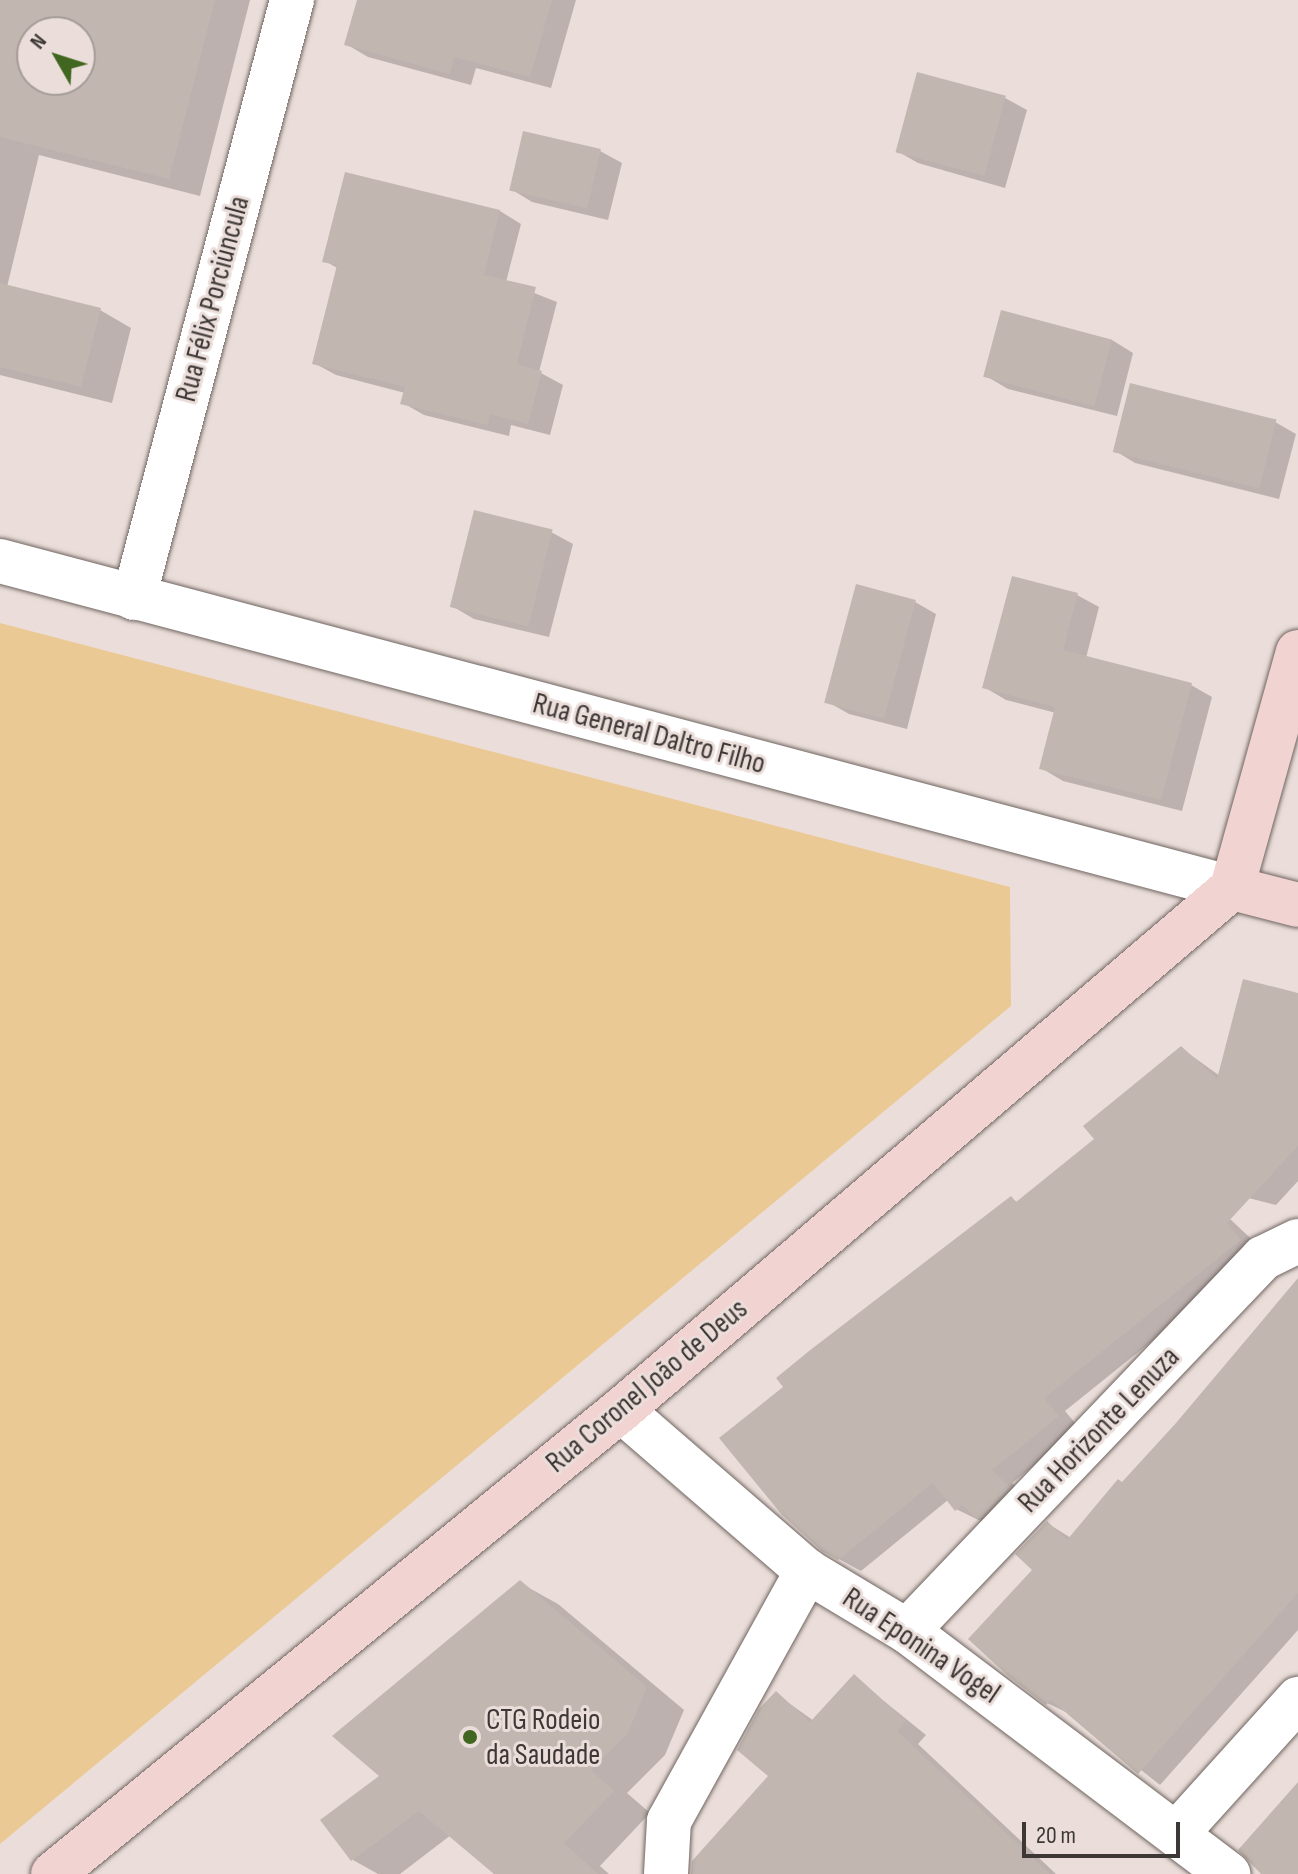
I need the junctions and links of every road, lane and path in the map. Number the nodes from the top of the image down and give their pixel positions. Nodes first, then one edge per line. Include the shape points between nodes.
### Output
1 (292, 0) edge
2 (0, 561) edge
3 (134, 598) junction
4 (1298, 652) edge
5 (1232, 888) junction
6 (1298, 905) edge
7 (1298, 1241) edge
8 (621, 1410) junction
9 (807, 1571) junction
10 (907, 1631) junction
11 (1298, 1699) edge
12 (1177, 1833) junction
13 (53, 1874) edge
14 (666, 1874) edge
15 (1228, 1874) edge

1 - 3 street, Rua Félix Porciúncula
2 - 3 street, Rua General Daltro Filho
3 - 5 street, Rua General Daltro Filho
4 - 5 street
5 - 6 street, Rua General Daltro Filho
5 - 8 street, Rua Coronel João de Deus
7 - 10 street, Rua Horizonte Lenuza via 1263,1258
8 - 9 street, Rua Eponina Vogel
8 - 13 street, Rua Coronel João de Deus
9 - 10 street, Rua Eponina Vogel
9 - 14 street via 669,1821
10 - 12 street, Rua Eponina Vogel
11 - 12 street
12 - 15 street, Rua Eponina Vogel

